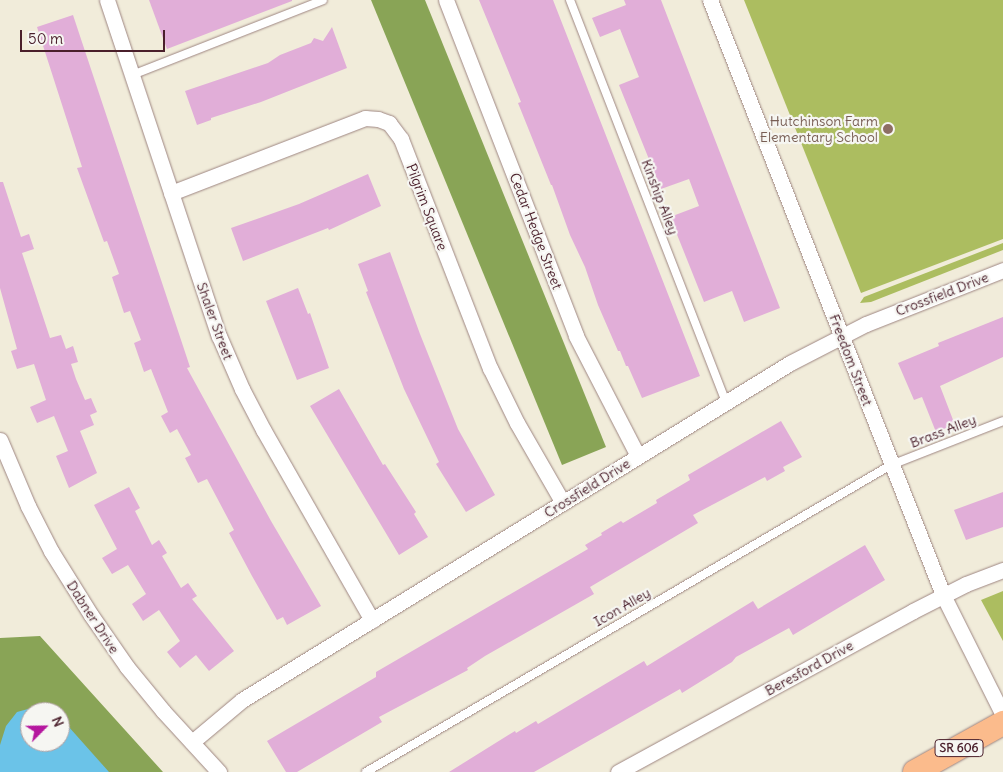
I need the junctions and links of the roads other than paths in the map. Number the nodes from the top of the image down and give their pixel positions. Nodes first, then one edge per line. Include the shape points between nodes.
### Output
1 (108, 0) edge
2 (323, 0) edge
3 (446, 0) edge
4 (570, 0) edge
5 (710, 0) edge
6 (132, 75) junction
7 (171, 193) junction
8 (1003, 270) edge
9 (841, 335) junction
10 (726, 402) junction
11 (1003, 421) edge
12 (0, 440) edge
13 (638, 456) junction
14 (891, 464) junction
15 (563, 503) junction
16 (1003, 570) edge
17 (943, 595) junction
18 (372, 620) junction
19 (1003, 716) edge
20 (1003, 723) edge
21 (192, 742) junction
22 (219, 772) edge
23 (366, 772) edge
24 (618, 772) edge
25 (915, 772) edge

1 - 6 street, Shaler Street
2 - 6 lane
3 - 13 street, Cedar Hedge Street via 576,336
4 - 10 lane, Kinship Alley
5 - 9 street, Freedom Street
6 - 7 street, Shaler Street
7 - 15 street, Pilgrim Square via 365,118 378,118 389,123 401,139 490,368
7 - 18 street, Shaler Street via 219,336 242,388
8 - 9 street, Crossfield Drive
9 - 10 street, Crossfield Drive
9 - 14 street, Freedom Street
10 - 13 street, Crossfield Drive
11 - 14 lane, Brass Alley
12 - 21 street, Dabner Drive via 28,506 91,615 127,667
13 - 15 street, Crossfield Drive
14 - 17 street, Freedom Street
14 - 23 lane, Icon Alley
15 - 18 street, Crossfield Drive
16 - 17 street, Beresford Drive
17 - 19 street, Freedom Street
17 - 24 street, Beresford Drive
18 - 21 street, Crossfield Drive via 242,700
20 - 25 main road, SR 606
21 - 22 street, Dabner Drive

